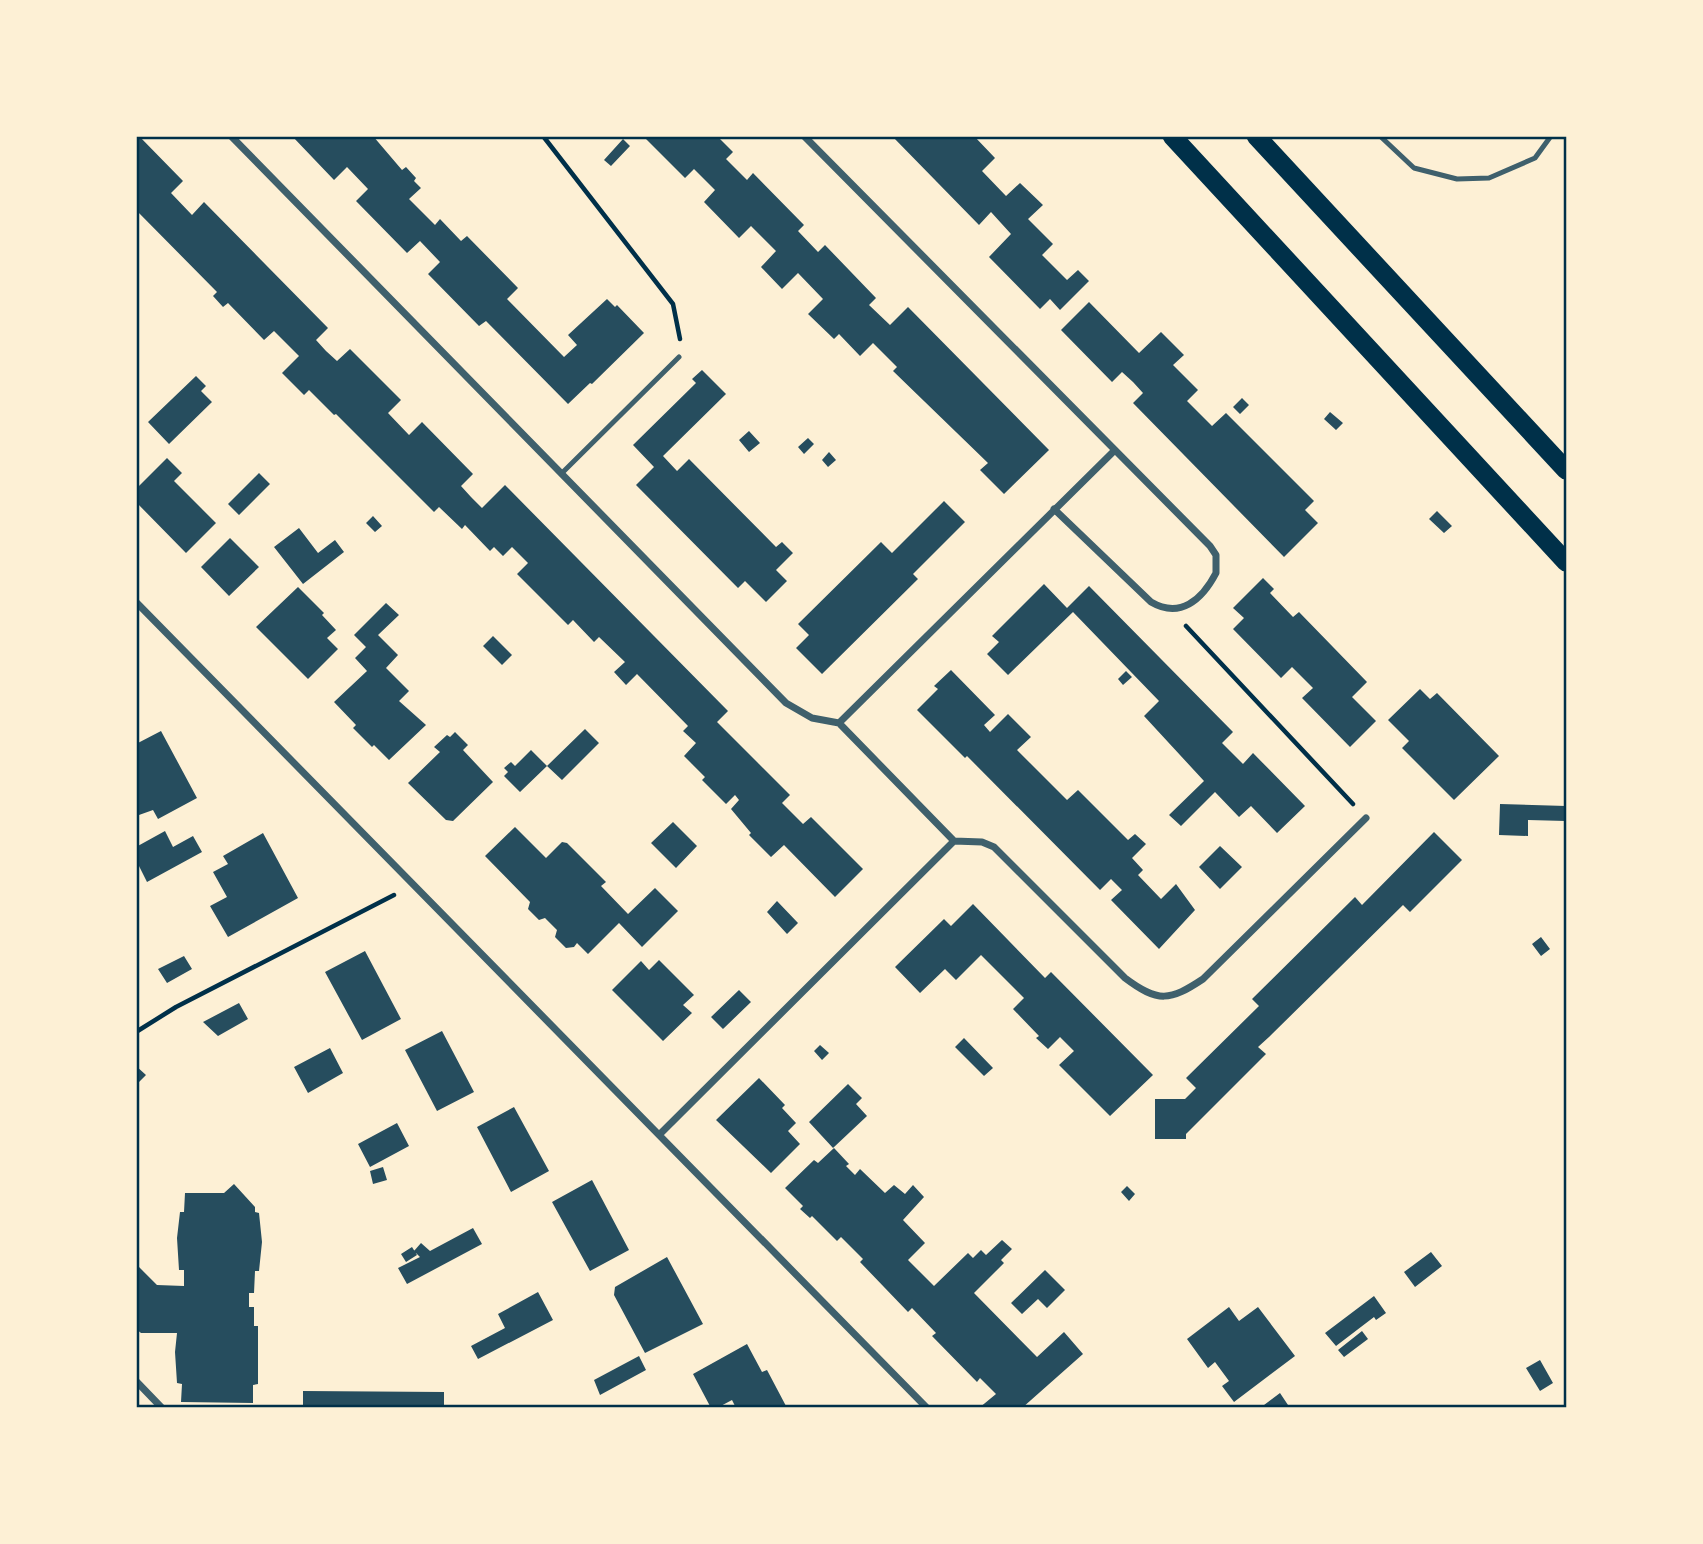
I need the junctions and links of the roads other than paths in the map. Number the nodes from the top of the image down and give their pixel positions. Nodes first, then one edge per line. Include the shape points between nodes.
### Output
1 (231, 136) edge
2 (804, 136) edge
3 (1172, 136) edge
4 (1256, 136) edge
5 (1380, 136) edge
6 (1551, 136) edge
7 (679, 357) road end
8 (1115, 450) junction
9 (1566, 470) edge
10 (562, 472) junction
11 (1054, 509) junction
12 (1566, 562) edge
13 (136, 602) edge
14 (839, 723) junction
15 (1366, 818) road end
16 (954, 841) junction
17 (660, 1134) junction
18 (136, 1381) edge
19 (162, 1408) edge
20 (927, 1408) edge

1 - 10 street
2 - 8 street
3 - 12 highway
4 - 9 highway
5 - 6 lane via 1414,168 1457,179 1489,178 1535,158
7 - 10 lane
8 - 11 street
8 - 11 street via 1216,555 1213,580 1193,602 1171,610 1150,602
10 - 14 street via 786,703 812,718
11 - 14 street
13 - 17 street
14 - 16 street
15 - 16 street via 1203,979 1181,994 1164,996 1145,993 1125,978 994,847
16 - 17 street
17 - 20 street
18 - 19 street

